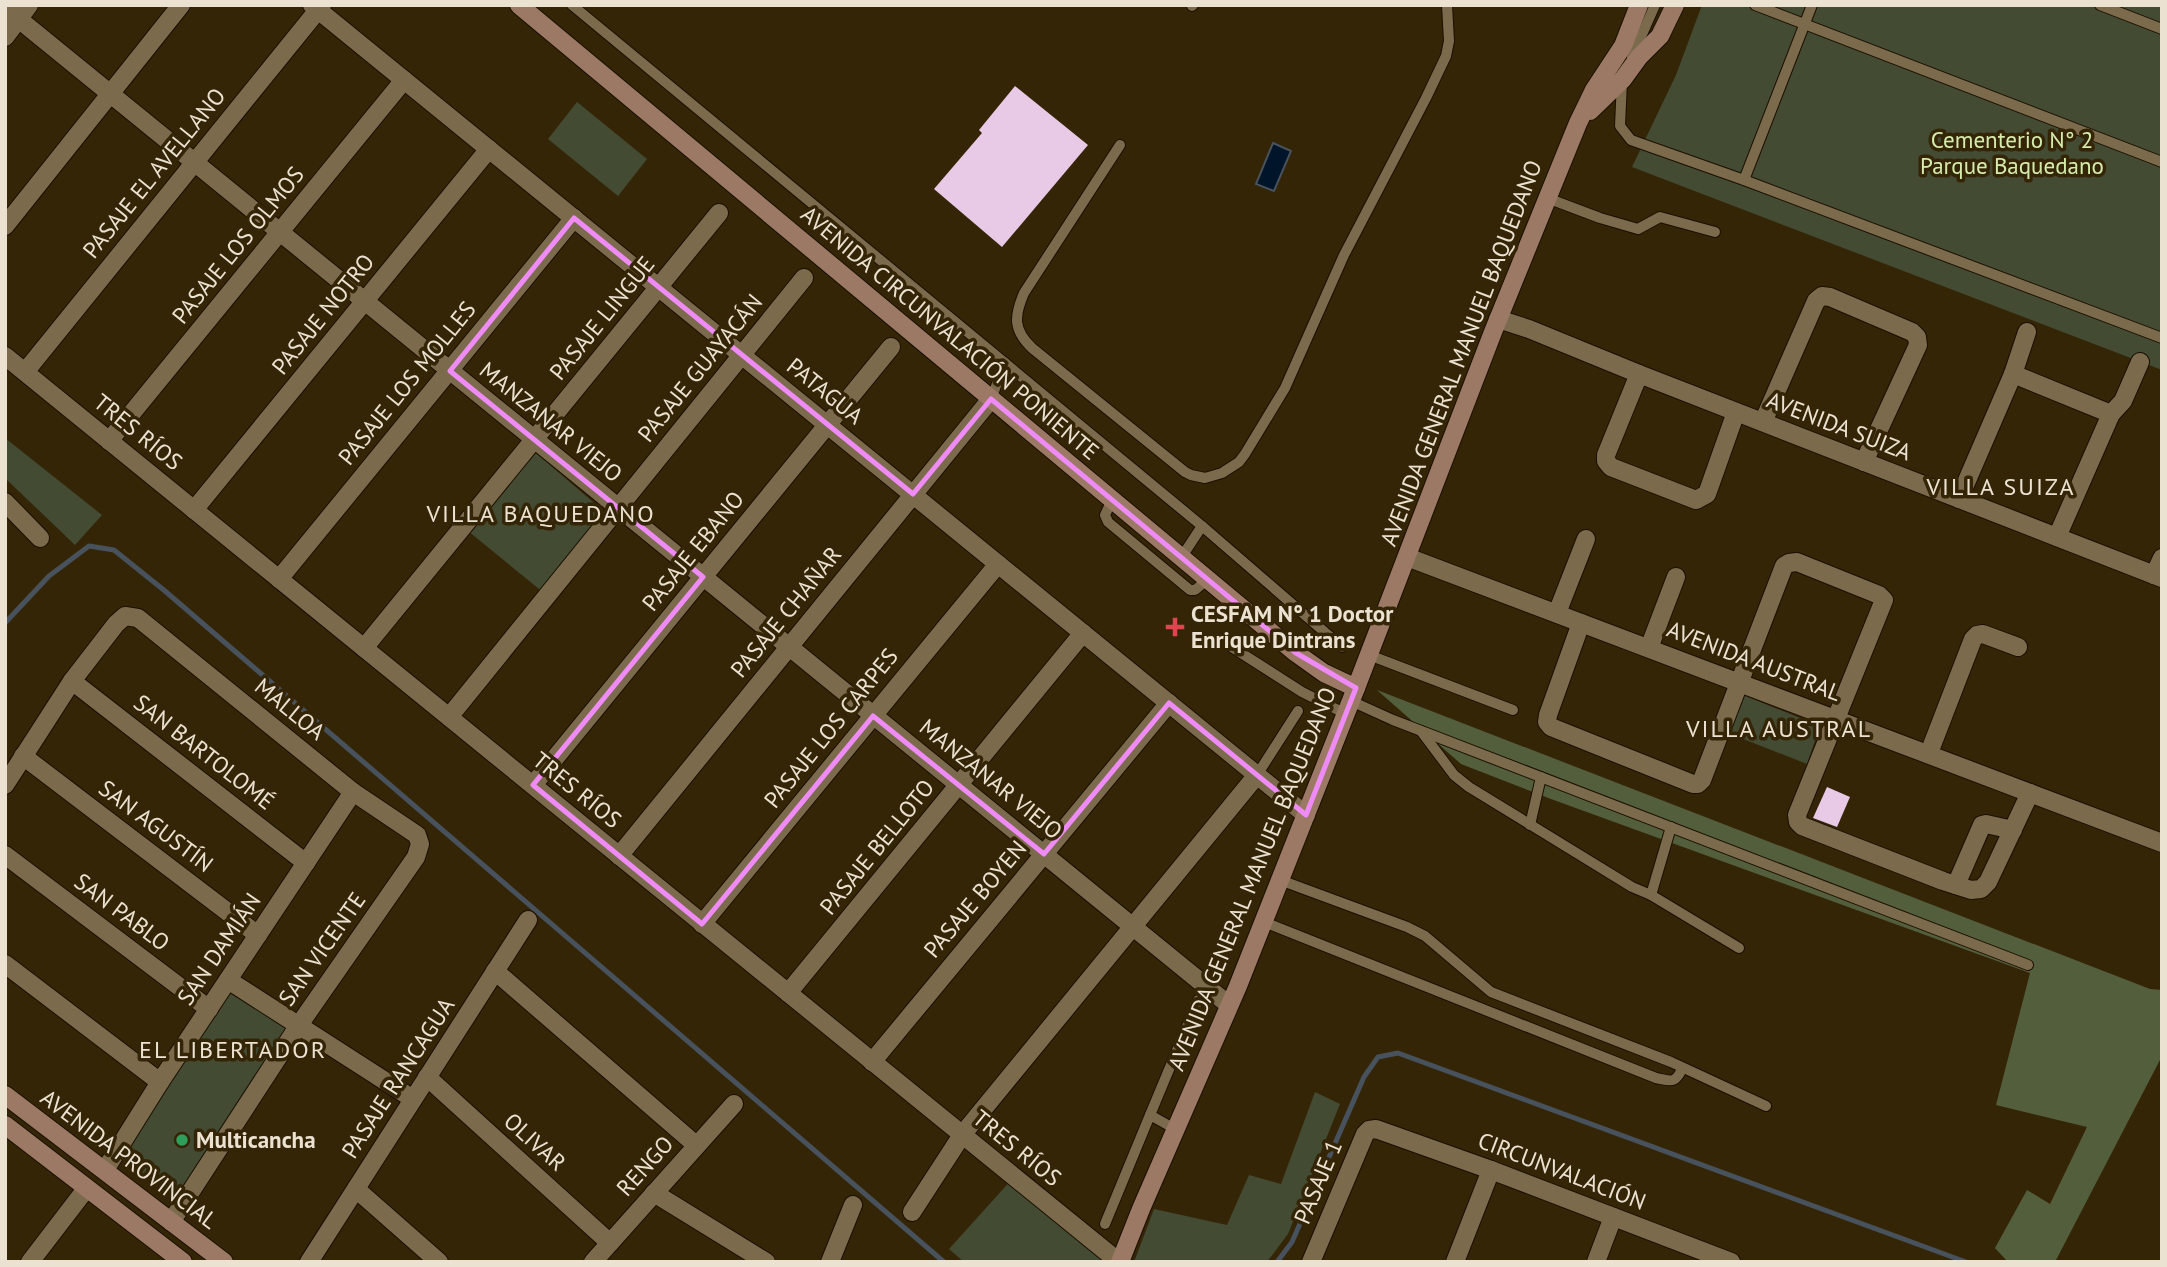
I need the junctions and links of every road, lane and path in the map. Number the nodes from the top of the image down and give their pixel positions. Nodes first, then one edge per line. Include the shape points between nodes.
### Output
1 (181, 5) edge
2 (519, 5) edge
3 (572, 5) edge
4 (1447, 5) edge
5 (1639, 5) edge
6 (1656, 5) edge
7 (1675, 5) edge
8 (1755, 5) edge
9 (1812, 5) edge
10 (2100, 5) edge
11 (318, 7) edge
12 (18, 11) edge
13 (1805, 23) junction
14 (2162, 29) edge
15 (5, 37) edge
16 (1622, 79) junction
17 (404, 80) junction
18 (110, 94) junction
19 (1578, 123) junction
20 (1120, 145) dead end
21 (489, 149) junction
22 (2162, 162) edge
23 (194, 163) junction
24 (1744, 180) junction
25 (1547, 198) junction
26 (719, 214) dead end
27 (574, 219) junction
28 (5, 226) edge
29 (279, 232) junction
30 (1715, 232) dead end
31 (804, 278) dead end
32 (658, 287) junction
33 (365, 302) junction
34 (1498, 319) junction
35 (2027, 332) dead end
36 (2162, 338) edge
37 (891, 347) dead end
38 (741, 355) junction
39 (5, 356) edge
40 (2140, 362) dead end
41 (1004, 363) junction
42 (450, 370) junction
43 (25, 372) junction
44 (1639, 374) junction
45 (2013, 374) junction
46 (991, 399) junction
47 (1736, 412) junction
48 (2111, 414) junction
49 (1763, 422) junction
50 (827, 425) junction
51 (534, 440) junction
52 (109, 441) junction
53 (1864, 462) junction
54 (913, 495) junction
55 (1959, 499) junction
56 (1112, 500) junction
57 (5, 502) edge
58 (618, 508) junction
59 (194, 510) junction
60 (1202, 526) junction
61 (2057, 537) junction
62 (40, 538) dead end
63 (1586, 539) dead end
64 (1407, 557) junction
65 (1181, 558) junction
66 (2162, 558) edge
67 (998, 564) junction
68 (703, 577) junction
69 (1676, 577) dead end
70 (2158, 577) edge
71 (279, 579) junction
72 (1208, 580) junction
73 (1556, 613) junction
74 (1581, 623) junction
75 (1083, 633) junction
76 (1227, 644) dead end
77 (789, 647) junction
78 (1342, 647) dead end
79 (2018, 647) dead end
80 (364, 648) junction
81 (1649, 648) junction
82 (1369, 655) junction
83 (72, 681) junction
84 (1740, 682) junction
85 (1351, 701) junction
86 (1169, 703) junction
87 (1513, 710) dead end
88 (1298, 711) dead end
89 (873, 716) junction
90 (449, 717) junction
91 (1836, 718) junction
92 (1421, 731) junction
93 (1928, 753) junction
94 (23, 756) junction
95 (1257, 775) junction
96 (1541, 777) junction
97 (7, 779) edge
98 (533, 785) junction
99 (959, 785) junction
100 (353, 792) junction
101 (2030, 793) junction
102 (1306, 815) junction
103 (1530, 825) junction
104 (1671, 827) junction
105 (2012, 830) junction
106 (2162, 843) edge
107 (420, 844) joint
108 (1044, 854) junction
109 (5, 855) edge
110 (619, 856) junction
111 (306, 863) junction
112 (1280, 880) junction
113 (1949, 883) junction
114 (1651, 895) junction
115 (528, 920) dead end
116 (1264, 922) junction
117 (702, 923) junction
118 (1132, 926) junction
119 (258, 935) junction
120 (1739, 948) dead end
121 (5, 964) edge
122 (2028, 965) dead end
123 (495, 971) junction
124 (228, 980) junction
125 (788, 993) junction
126 (1198, 1000) dead end
127 (1229, 1005) junction
128 (209, 1009) junction
129 (299, 1026) junction
130 (872, 1062) junction
131 (1682, 1069) junction
132 (427, 1077) junction
133 (160, 1082) junction
134 (5, 1095) edge
135 (413, 1099) junction
136 (734, 1104) dead end
137 (1766, 1106) dead end
138 (1150, 1115) junction
139 (5, 1125) edge
140 (1175, 1129) junction
141 (1376, 1129) joint
142 (962, 1135) junction
143 (696, 1145) junction
144 (105, 1170) junction
145 (1491, 1170) junction
146 (86, 1189) junction
147 (356, 1189) junction
148 (654, 1193) junction
149 (853, 1205) dead end
150 (912, 1212) dead end
151 (1613, 1217) junction
152 (171, 1222) junction
153 (1105, 1224) dead end
154 (610, 1242) junction
155 (173, 1259) edge
156 (30, 1262) edge
157 (224, 1262) edge
158 (309, 1262) edge
159 (439, 1262) edge
160 (593, 1262) edge
161 (766, 1262) edge
162 (830, 1262) edge
163 (1119, 1262) edge
164 (1311, 1262) edge
165 (1455, 1262) edge
166 (1596, 1262) edge
167 (1731, 1262) edge

1 - 18 street
2 - 46 street, AVENIDA CIRCUNVALACIÓN PONIENTE
3 - 41 lane
4 - 20 lane via 1446,56 1344,255 1285,387 1245,454 1232,468 1213,476 1199,478 1185,472 1032,348 1018,330 1018,308 1024,293
5 - 19 street, AVENIDA GENERAL MANUEL BAQUEDANO via 1623,46
6 - 16 lane
7 - 16 street, AVENIDA GENERAL MANUEL BAQUEDANO via 1660,36
8 - 13 lane
9 - 13 lane
10 - 14 lane
11 - 17 street, PATAGUA
11 - 23 street, PASAJE EL AVELLANO
12 - 15 street
12 - 18 street, MANZANAR VIEJO
13 - 22 lane
13 - 24 lane
16 - 19 street, AVENIDA GENERAL MANUEL BAQUEDANO
16 - 24 lane via 1620,126 1631,140
17 - 21 street, PATAGUA
17 - 29 street, PASAJE LOS OLMOS
18 - 23 street, MANZANAR VIEJO
18 - 28 street
19 - 25 street, AVENIDA GENERAL MANUEL BAQUEDANO
21 - 27 street, PATAGUA
21 - 33 street, PASAJE NOTRO
23 - 29 street, MANZANAR VIEJO
23 - 43 street, PASAJE EL AVELLANO
24 - 36 lane
25 - 30 lane via 1638,229 1660,217
25 - 34 street, AVENIDA GENERAL MANUEL BAQUEDANO
26 - 32 street, PASAJE LINGUE
27 - 32 street, PATAGUA
27 - 42 street, PASAJE LOS MOLLES
29 - 33 street, MANZANAR VIEJO
29 - 52 street, PASAJE LOS OLMOS
31 - 38 street, PASAJE GUAYACÁN
32 - 38 street, PATAGUA
32 - 51 street, PASAJE LINGUE
33 - 42 street, MANZANAR VIEJO
33 - 59 street, PASAJE NOTRO
34 - 44 street, AVENIDA SUIZA
34 - 64 street, AVENIDA GENERAL MANUEL BAQUEDANO
35 - 45 street
37 - 50 street, PASAJE EBANO
38 - 50 street, PATAGUA
38 - 58 street, PASAJE GUAYACÁN
39 - 43 street, TRES RÍOS
40 - 48 street via 2123,401
41 - 46 lane
41 - 60 lane
42 - 51 street, MANZANAR VIEJO
42 - 71 street, PASAJE LOS MOLLES
43 - 52 street, TRES RÍOS
44 - 47 street, AVENIDA SUIZA
44 - 47 street via 1606,455 1611,467 1696,500 1703,498
45 - 48 street
45 - 55 street
46 - 54 street, PASAJE CHAÑAR
46 - 56 street, AVENIDA CIRCUNVALACIÓN PONIENTE
47 - 49 street, AVENIDA SUIZA
48 - 61 street
49 - 53 street, AVENIDA SUIZA
49 - 53 street via 1816,301 1830,297 1917,337 1918,345
50 - 54 street, PATAGUA
50 - 68 street, PASAJE EBANO
51 - 58 street, MANZANAR VIEJO
51 - 80 street, PASAJE LINGUE
52 - 59 street, TRES RÍOS
53 - 55 street, AVENIDA SUIZA
54 - 67 street, PATAGUA
54 - 77 street, PASAJE CHAÑAR
55 - 61 street, AVENIDA SUIZA
56 - 65 street, AVENIDA CIRCUNVALACIÓN PONIENTE
56 - 72 lane via 1105,517 1118,531 1190,590
57 - 62 street
58 - 68 street, MANZANAR VIEJO
58 - 90 street, PASAJE GUAYACÁN
59 - 71 street, TRES RÍOS
60 - 65 lane
60 - 78 lane
61 - 70 street, AVENIDA SUIZA
63 - 73 street
64 - 73 street, AVENIDA AUSTRAL
64 - 82 street, AVENIDA GENERAL MANUEL BAQUEDANO
65 - 72 street, AVENIDA CIRCUNVALACIÓN PONIENTE
66 - 70 street
67 - 75 street, PATAGUA
67 - 89 street, PASAJE LOS CARPES
68 - 77 street, MANZANAR VIEJO
68 - 98 street, PASAJE EBANO
69 - 81 street
71 - 80 street, TRES RÍOS
72 - 85 street, AVENIDA CIRCUNVALACIÓN PONIENTE via 1325,673
73 - 74 street, AVENIDA AUSTRAL
74 - 81 street, AVENIDA AUSTRAL
74 - 84 street via 1548,715 1551,727 1693,784 1702,780
75 - 86 street, PATAGUA
75 - 99 street, PASAJE BELLOTO
76 - 85 lane via 1302,692
77 - 89 street, MANZANAR VIEJO
77 - 110 street, PASAJE CHAÑAR
79 - 93 street via 1983,634 1973,639
80 - 90 street, TRES RÍOS
81 - 84 street, AVENIDA AUSTRAL
82 - 85 street, AVENIDA GENERAL MANUEL BAQUEDANO
82 - 87 lane
83 - 94 street
83 - 100 street, MALLOA via 116,624 125,616 138,618
83 - 111 street, SAN BARTOLOMÉ
84 - 91 street, AVENIDA AUSTRAL
84 - 91 street via 1784,566 1797,562 1884,600
85 - 92 lane
85 - 102 street, AVENIDA GENERAL MANUEL BAQUEDANO
86 - 95 street, PATAGUA
86 - 108 street, PASAJE BOYEN
88 - 95 lane
89 - 99 street, MANZANAR VIEJO
89 - 117 street, PASAJE LOS CARPES
90 - 98 street, TRES RÍOS
91 - 93 street, AVENIDA AUSTRAL
91 - 113 street via 1798,822
92 - 96 lane
92 - 103 lane via 1454,775
93 - 101 street, AVENIDA AUSTRAL
94 - 97 street
94 - 119 street, SAN AGUSTÍN
95 - 102 street, PATAGUA
95 - 118 street
96 - 103 lane
96 - 104 lane
98 - 110 street, TRES RÍOS
99 - 108 street, MANZANAR VIEJO
99 - 125 street, PASAJE BELLOTO
100 - 107 street, MALLOA via 416,835
100 - 111 street, SAN DAMIÁN
101 - 105 street
101 - 106 street, AVENIDA AUSTRAL
102 - 112 street, AVENIDA GENERAL MANUEL BAQUEDANO
103 - 114 lane
104 - 114 lane
104 - 122 lane
105 - 113 street via 1982,825
105 - 113 street via 1981,889
107 - 129 street, SAN VICENTE via 416,857
108 - 118 street, MANZANAR VIEJO
108 - 130 street, PASAJE BOYEN
109 - 128 street, SAN PABLO
110 - 117 street, TRES RÍOS
111 - 119 street, SAN DAMIÁN
112 - 116 street, AVENIDA GENERAL MANUEL BAQUEDANO
112 - 131 lane via 1426,936 1490,992
114 - 120 lane
115 - 123 street, PASAJE RANCAGUA
116 - 127 street, AVENIDA GENERAL MANUEL BAQUEDANO
116 - 131 lane via 1656,1078 1671,1081
117 - 125 street, TRES RÍOS
118 - 127 street, MANZANAR VIEJO
118 - 142 street
119 - 124 street, SAN DAMIÁN
121 - 133 street
123 - 132 street, PASAJE RANCAGUA
123 - 143 street
124 - 128 street, SAN DAMIÁN
124 - 129 street
125 - 130 street, TRES RÍOS
126 - 138 lane
127 - 140 street, AVENIDA GENERAL MANUEL BAQUEDANO
128 - 133 street, SAN DAMIÁN
129 - 135 street
129 - 152 street, SAN VICENTE
130 - 142 street, TRES RÍOS
131 - 137 lane
132 - 135 street, PASAJE RANCAGUA
132 - 154 street, OLIVAR
133 - 144 street, SAN DAMIÁN
134 - 144 street, AVENIDA PROVINCIAL
135 - 147 street, PASAJE RANCAGUA
136 - 143 street, RENGO
138 - 140 lane
138 - 153 lane
139 - 146 street, AVENIDA PROVINCIAL
140 - 163 street, AVENIDA GENERAL MANUEL BAQUEDANO
141 - 145 street, CIRCUNVALACIÓN
141 - 164 street, PASAJE 1 via 1365,1134
142 - 150 street
142 - 163 street, TRES RÍOS
143 - 148 street, RENGO
144 - 152 street, AVENIDA PROVINCIAL
145 - 151 street, CIRCUNVALACIÓN
145 - 165 street
146 - 155 street, AVENIDA PROVINCIAL
146 - 156 street
147 - 158 street, PASAJE RANCAGUA
147 - 159 street
148 - 154 street, RENGO
148 - 161 street
149 - 162 street
151 - 166 street
151 - 167 street, CIRCUNVALACIÓN
152 - 157 street, AVENIDA PROVINCIAL
154 - 160 street, RENGO

